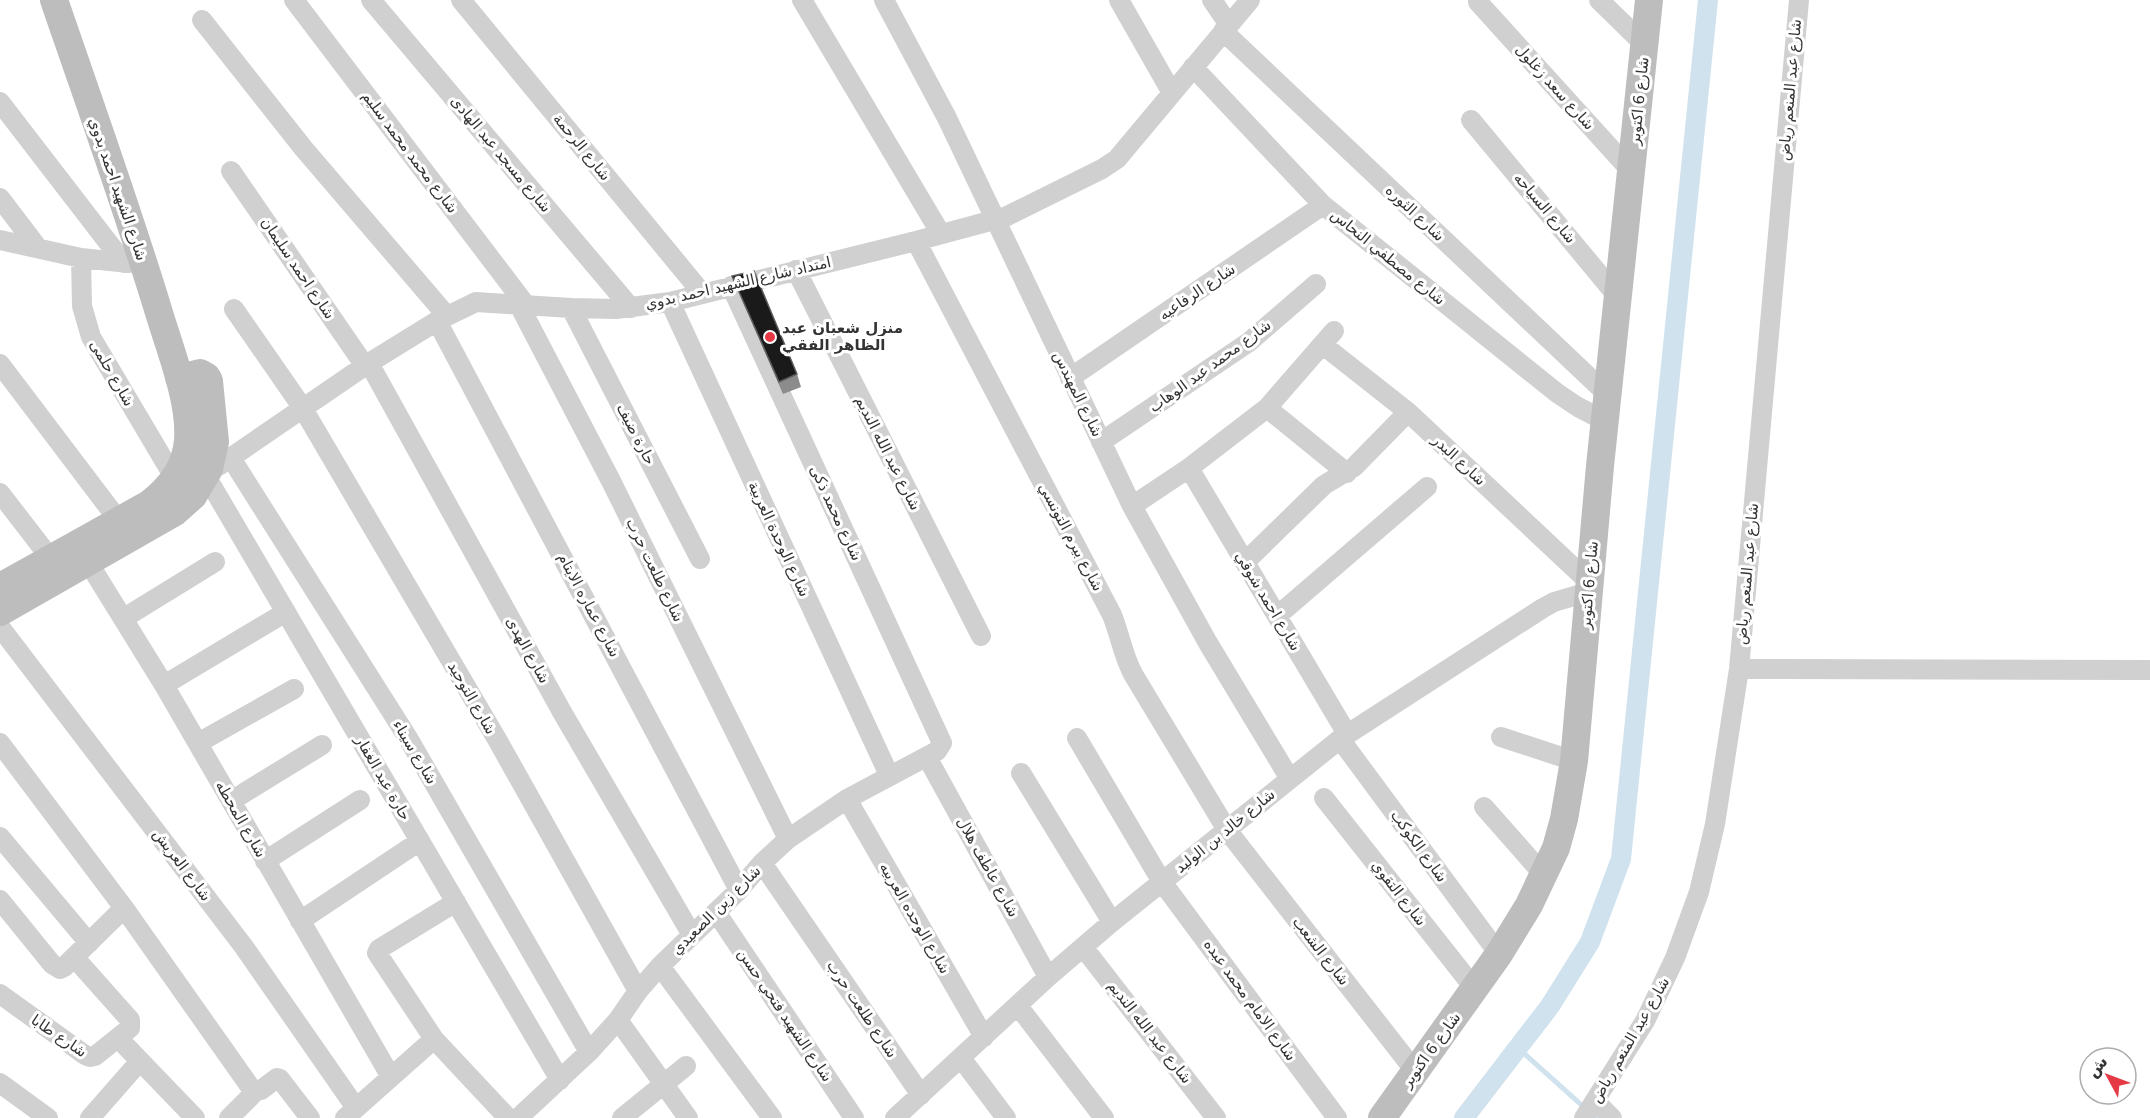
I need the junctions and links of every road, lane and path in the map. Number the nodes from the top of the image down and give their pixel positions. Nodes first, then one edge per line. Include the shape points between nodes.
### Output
1 (54, 0) edge
2 (294, 0) edge
3 (371, 0) edge
4 (461, 0) edge
5 (802, 0) edge
6 (884, 0) edge
7 (1119, 0) edge
8 (1212, 0) edge
9 (1250, 0) edge
10 (1599, 0) edge
11 (1649, 0) edge
12 (1798, 0) edge
13 (1478, 2) dead end
14 (202, 20) dead end
15 (1226, 28) junction
16 (1645, 45) junction
17 (1193, 67) junction
18 (1172, 93) junction
19 (0, 102) edge
20 (1471, 120) dead end
21 (231, 171) dead end
22 (1632, 172) junction
23 (0, 198) edge
24 (1323, 205) junction
25 (996, 219) junction
26 (941, 234) junction
27 (0, 240) edge
28 (916, 241) junction
29 (38, 248) junction
30 (81, 258) junction
31 (134, 263) junction
32 (796, 270) junction
33 (1316, 284) dead end
34 (731, 286) junction
35 (702, 293) junction
36 (1618, 297) junction
37 (670, 302) junction
38 (521, 304) junction
39 (571, 308) junction
40 (631, 308) junction
41 (234, 309) dead end
42 (442, 318) junction
43 (0, 364) edge
44 (367, 364) junction
45 (1070, 378) junction
46 (302, 407) junction
47 (1268, 408) junction
48 (1606, 408) junction
49 (1408, 412) junction
50 (1101, 442) junction
51 (201, 467) junction
52 (1189, 468) junction
53 (1347, 473) junction
54 (1427, 487) dead end
55 (0, 493) edge
56 (1132, 506) junction
57 (119, 521) junction
58 (51, 559) junction
59 (700, 559) dead end
60 (88, 562) junction
61 (215, 562) dead end
62 (1245, 562) junction
63 (0, 587) edge
64 (1588, 587) junction
65 (0, 612) edge
66 (286, 612) junction
67 (1277, 616) junction
68 (124, 618) junction
69 (0, 627) edge
70 (981, 636) dead end
71 (1738, 669) junction
72 (2150, 670) edge
73 (164, 685) junction
74 (294, 689) dead end
75 (1344, 737) junction
76 (1501, 737) dead end
77 (1077, 738) dead end
78 (941, 739) joint
79 (0, 742) edge
80 (198, 743) junction
81 (322, 745) dead end
82 (927, 757) junction
83 (1574, 760) junction
84 (1021, 773) dead end
85 (889, 775) junction
86 (1290, 779) junction
87 (1324, 798) dead end
88 (847, 799) junction
89 (360, 800) dead end
90 (231, 801) junction
91 (1484, 807) dead end
92 (1227, 830) junction
93 (0, 837) edge
94 (788, 839) junction
95 (420, 841) junction
96 (265, 861) junction
97 (762, 862) junction
98 (1544, 875) junction
99 (1162, 882) junction
100 (739, 890) junction
101 (0, 900) edge
102 (456, 902) junction
103 (124, 908) junction
104 (716, 912) junction
105 (300, 921) junction
106 (1112, 922) junction
107 (692, 935) junction
108 (89, 943) junction
109 (1083, 946) junction
110 (1499, 954) junction
111 (74, 957) junction
112 (660, 966) junction
113 (1048, 977) junction
114 (1474, 989) junction
115 (638, 991) junction
116 (0, 994) edge
117 (1018, 1006) junction
118 (618, 1020) junction
119 (118, 1038) junction
120 (984, 1038) junction
121 (434, 1039) junction
122 (589, 1052) junction
123 (961, 1058) junction
124 (140, 1061) junction
125 (686, 1066) dead end
126 (1415, 1071) junction
127 (391, 1077) junction
128 (560, 1080) junction
129 (0, 1083) edge
130 (664, 1084) junction
131 (256, 1091) junction
132 (921, 1095) junction
133 (1590, 1109) edge
134 (351, 1113) edge
135 (900, 1116) edge
136 (48, 1118) edge
137 (90, 1118) edge
138 (195, 1118) edge
139 (229, 1118) edge
140 (310, 1118) edge
141 (508, 1118) edge
142 (518, 1118) edge
143 (622, 1118) edge
144 (688, 1118) edge
145 (772, 1118) edge
146 (854, 1118) edge
147 (1006, 1118) edge
148 (1104, 1118) edge
149 (1216, 1118) edge
150 (1337, 1118) edge
151 (1382, 1118) edge
152 (1612, 1118) edge

1 - 31 main road, شارع الشهيد احمد بدوي
2 - 38 street, شارع محمد محمد سليم
3 - 40 street, شارع مسجد عبد الهادى
4 - 35 street, شارع الرحمة
5 - 26 street
6 - 25 street, شارع المهندس
7 - 18 street
8 - 15 street, شارع الثوره
9 - 15 street, امتداد شارع الشهيد احمد بدوي
10 - 16 street
11 - 16 main road, شارع 6 اكتوبر
12 - 71 street, شارع عبد المنعم رياض
13 - 22 street, شارع سعد زغلول
14 - 42 street, شارع عماره الايتام
15 - 17 street, امتداد شارع الشهيد احمد بدوي
15 - 48 street, شارع الثوره
16 - 22 main road, شارع 6 اكتوبر
17 - 18 street, امتداد شارع الشهيد احمد بدوي
17 - 24 street, شارع مصطفي النحاس
18 - 25 street, امتداد شارع الشهيد احمد بدوي via 1110,164 1014,214
19 - 31 street
20 - 36 street, شارع السياحه
21 - 44 street, شارع احمد سليمان
22 - 36 main road, شارع 6 اكتوبر
23 - 29 street
24 - 45 street, شارع الرفاعيه
24 - 48 street, شارع مصطفي النحاس via 1557,393 1578,407
25 - 26 street, امتداد شارع الشهيد احمد بدوي
25 - 45 street, شارع المهندس
26 - 28 street, امتداد شارع الشهيد احمد بدوي
27 - 29 street
28 - 32 street, امتداد شارع الشهيد احمد بدوي
28 - 92 street, شارع بيرم التونسي via 1112,615 1132,674
29 - 30 street
30 - 31 street
30 - 51 street, شارع حلمى via 82,306 91,337
31 - 51 main road, شارع الشهيد احمد بدوي via 179,378 200,373 209,381 215,442
32 - 34 street, امتداد شارع الشهيد احمد بدوي
32 - 70 street, شارع عبد الله النديم
33 - 50 street, شارع محمد عبد الوهاب via 1249,342
34 - 35 street, امتداد شارع الشهيد احمد بدوي
34 - 78 street, شارع محمد ذكى
35 - 37 street, امتداد شارع الشهيد احمد بدوي
36 - 48 main road, شارع 6 اكتوبر
37 - 40 street, امتداد شارع الشهيد احمد بدوي
37 - 85 street, شارع الوحدة العربية
38 - 39 street, امتداد شارع الشهيد احمد بدوي
38 - 42 street, امتداد شارع الشهيد احمد بدوي via 476,302
38 - 94 street, شارع طلعت حرب
39 - 40 street, امتداد شارع الشهيد احمد بدوي
39 - 59 street, حارة ضيف
41 - 46 street, شارع التوحيد
42 - 44 street, امتداد شارع الشهيد احمد بدوي
42 - 100 street, شارع عماره الايتام
43 - 57 street
44 - 46 street, امتداد شارع الشهيد احمد بدوي
44 - 107 street, شارع الهدى
45 - 50 street, شارع المهندس
46 - 51 street, امتداد شارع الشهيد احمد بدوي
46 - 115 street, شارع التوحيد via 498,741
47 - 49 street, شارع البدر via 1328,338
47 - 52 street
47 - 53 street
48 - 64 main road, شارع 6 اكتوبر
49 - 53 street
49 - 64 street, شارع البدر
50 - 56 street, شارع المهندس
51 - 57 main road
51 - 60 main road, شارع الشهيد احمد بدوي via 193,496 175,512
51 - 66 street, حارة عبد الغفار
51 - 122 street, شارع سيناء via 408,738
52 - 56 street
52 - 62 street, شارع احمد شوقي
53 - 62 street via 1324,485
54 - 67 street
55 - 58 street
56 - 86 street, شارع المهندس
57 - 58 main road
58 - 63 main road
60 - 65 main road, شارع الشهيد احمد بدوي
60 - 68 street, شارع المحطه
61 - 68 street
62 - 67 street, شارع احمد شوقي
64 - 75 street, شارع خالد بن الوليد via 1543,608
64 - 83 main road, شارع 6 اكتوبر
66 - 73 street
66 - 95 street, حارة عبد الغفار
67 - 75 street, شارع احمد شوقي
68 - 73 street, شارع المحطه
69 - 134 street, شارع العريش via 244,947
71 - 72 street
71 - 133 street, شارع عبد المنعم رياض via 1713,836 1688,926 1656,1000
73 - 80 street, شارع المحطه
74 - 80 street
75 - 86 street, شارع خالد بن الوليد
75 - 110 street, شارع الكوكب
76 - 83 street
77 - 99 street, شارع الامام محمد عبده
78 - 82 street, شارع زين الصعيدي via 940,748
79 - 103 street
80 - 90 street, شارع المحطه
81 - 90 street
82 - 85 street, شارع زين الصعيدي
82 - 113 street, شارع عاطف هلال
83 - 98 main road, شارع 6 اكتوبر via 1564,819
84 - 106 street
85 - 88 street, شارع زين الصعيدي
86 - 92 street, شارع خالد بن الوليد
87 - 114 street, شارع التقوي
88 - 94 street, شارع زين الصعيدي
88 - 120 street, شارع الوحده العربيه
89 - 96 street
90 - 96 street, شارع المحطه
91 - 98 street
92 - 99 street, شارع خالد بن الوليد
92 - 126 street, شارع الشعب
93 - 108 street
94 - 97 street, شارع زين الصعيدي
95 - 102 street, حارة عبد الغفار
95 - 105 street
96 - 105 street, شارع المحطه
97 - 100 street, شارع زين الصعيدي
97 - 132 street, شارع طلعت حرب
98 - 110 main road, شارع 6 اكتوبر
99 - 106 street, شارع خالد بن الوليد
99 - 150 street, شارع الامام محمد عبده
100 - 104 street, شارع زين الصعيدي
101 - 111 street via 56,967 64,967
102 - 121 street via 376,953
102 - 128 street, حارة عبد الغفار
103 - 108 street
103 - 131 street
104 - 107 street, شارع زين الصعيدي
104 - 146 street, شارع الشهيد فتحي حسن
105 - 127 street, شارع المحطه
106 - 109 street, شارع خالد بن الوليد
107 - 112 street, شارع زين الصعيدي
108 - 111 street
109 - 113 street, شارع خالد بن الوليد
109 - 149 street, شارع عبد الله النديم
110 - 114 main road, شارع 6 اكتوبر
111 - 119 street via 130,1020 130,1028
112 - 115 street, شارع زين الصعيدي
112 - 145 street
113 - 117 street, شارع خالد بن الوليد
114 - 126 main road, شارع 6 اكتوبر
115 - 118 street, شارع زين الصعيدي
116 - 119 street, شارع طابا via 90,1057
117 - 120 street, شارع خالد بن الوليد
117 - 148 street
118 - 122 street, شارع زين الصعيدي
118 - 130 street
119 - 124 street
120 - 123 street, شارع خالد بن الوليد
121 - 127 street
121 - 141 street
122 - 128 street, شارع زين الصعيدي
123 - 132 street, شارع خالد بن الوليد
123 - 147 street
124 - 137 street
124 - 138 street
125 - 130 street
126 - 151 main road, شارع 6 اكتوبر
127 - 134 street
128 - 142 street, شارع زين الصعيدي
129 - 136 street
130 - 143 street
130 - 144 street
131 - 139 street
131 - 140 street via 279,1078
132 - 135 street, شارع خالد بن الوليد
133 - 152 street

